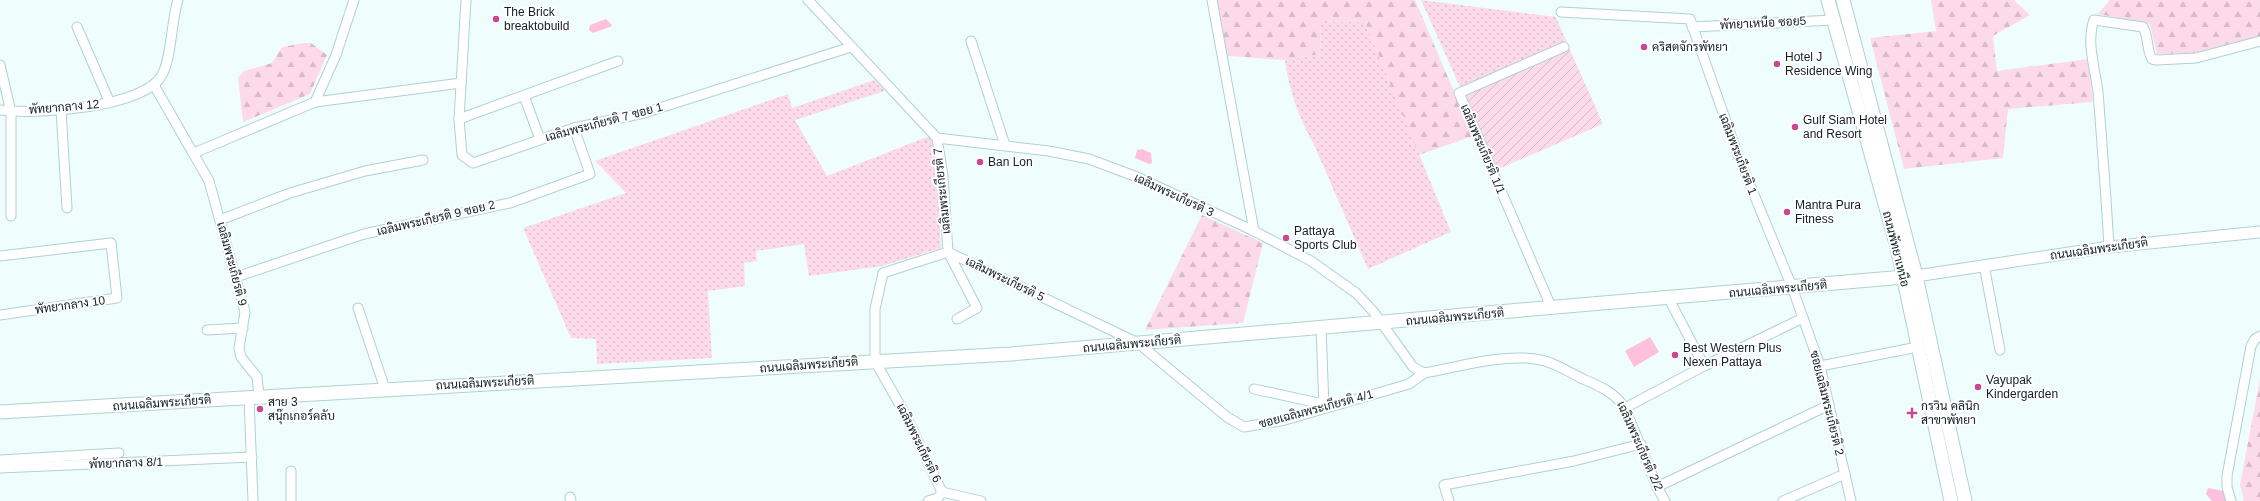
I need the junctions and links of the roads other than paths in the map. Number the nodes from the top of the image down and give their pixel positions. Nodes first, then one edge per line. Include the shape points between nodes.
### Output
1 (178, 0) edge
2 (354, 0) edge
3 (466, 0) edge
4 (808, 0) edge
5 (1212, 0) edge
6 (1828, 0) edge
7 (1843, 0) edge
8 (1562, 12) dead end
9 (1833, 20) junction
10 (1691, 23) junction
11 (77, 27) dead end
12 (971, 41) dead end
13 (2260, 41) edge
14 (851, 47) junction
15 (1564, 48) dead end
16 (618, 61) dead end
17 (0, 65) edge
18 (461, 82) junction
19 (154, 85) junction
20 (524, 96) junction
21 (315, 102) junction
22 (110, 103) junction
23 (0, 110) edge
24 (61, 110) junction
25 (11, 112) junction
26 (459, 119) junction
27 (574, 128) junction
28 (937, 138) junction
29 (540, 139) junction
30 (1005, 145) junction
31 (194, 153) junction
32 (423, 160) dead end
33 (67, 208) dead end
34 (11, 216) dead end
35 (220, 220) junction
36 (1254, 231) junction
37 (2260, 232) edge
38 (2109, 247) junction
39 (948, 252) junction
40 (0, 256) edge
41 (1984, 265) junction
42 (236, 277) junction
43 (1910, 277) junction
44 (1792, 287) junction
45 (1668, 299) junction
46 (358, 308) dead end
47 (1552, 309) junction
48 (0, 315) edge
49 (1803, 318) junction
50 (957, 319) dead end
51 (1381, 323) junction
52 (1321, 327) junction
53 (243, 328) junction
54 (207, 330) dead end
55 (2260, 336) edge
56 (1138, 343) junction
57 (1918, 347) junction
58 (2000, 350) dead end
59 (875, 361) junction
60 (1704, 366) junction
61 (1820, 366) junction
62 (1424, 374) junction
63 (386, 389) junction
64 (1254, 390) dead end
65 (254, 397) junction
66 (1829, 405) junction
67 (1323, 406) junction
68 (1625, 408) junction
69 (0, 412) edge
70 (1641, 444) junction
71 (119, 453) dead end
72 (252, 457) junction
73 (0, 460) edge
74 (0, 468) edge
75 (291, 471) dead end
76 (1845, 474) junction
77 (1657, 487) junction
78 (942, 492) junction
79 (253, 501) edge
80 (291, 501) edge
81 (928, 501) edge
82 (981, 501) edge
83 (1449, 501) edge
84 (1665, 501) edge
85 (1783, 501) edge
86 (1851, 501) edge
87 (1951, 501) edge
88 (1965, 501) edge
89 (2231, 501) edge

1 - 19 street via 163,74
2 - 21 street via 336,55
3 - 18 street, เฉลิมพระเกียรติ 7 ซอย 1
4 - 14 street, เฉลิมพระเกียรติ 7
5 - 36 street
6 - 9 main road, ถนนพัทยาเหนือ
7 - 43 main road, ถนนพัทยาเหนือ
8 - 10 street, พัทยาเหนือ ซอย5
9 - 10 street, พัทยาเหนือ ซอย5
9 - 43 main road, ถนนพัทยาเหนือ
10 - 44 street, เฉลิมพระเกียรติ 1 via 1744,173
11 - 22 street
12 - 30 street
13 - 38 street via 2196,58 2157,60 2152,59 2148,52 2147,33 2143,28 2094,20 2090,33 2105,175
14 - 27 street, เฉลิมพระเกียรติ 7 ซอย 1 via 644,113
14 - 28 street, เฉลิมพระเกียรติ 7
15 - 47 street, เฉลิมพระเกียรติ 1/1 via 1459,93
16 - 20 street
17 - 25 street
18 - 21 street
18 - 26 street, เฉลิมพระเกียรติ 7 ซอย 1
19 - 22 street, พัทยากลาง 12
19 - 31 street, เฉลิมพระเกียรติ 9
20 - 26 street
20 - 29 street
21 - 31 street
22 - 24 street, พัทยากลาง 12
23 - 25 street, พัทยากลาง 12
24 - 25 street, พัทยากลาง 12
24 - 33 street
25 - 34 street
26 - 29 street, เฉลิมพระเกียรติ 7 ซอย 1 via 462,155 473,163
27 - 29 street, เฉลิมพระเกียรติ 7 ซอย 1
27 - 42 street, เฉลิมพระเกียรติ 9 ซอย 2 via 590,174 510,203 364,234
28 - 30 street, เฉลิมพระเกียรติ 3
28 - 39 street, เฉลิมพระเกียรติ 7 via 943,176
30 - 36 street, เฉลิมพระเกียรติ 3 via 1089,159 1137,177
31 - 35 street, เฉลิมพระเกียรติ 9 via 209,180
32 - 35 street via 365,171 290,193
35 - 42 street, เฉลิมพระเกียรติ 9
36 - 51 street, เฉลิมพระเกียรติ 3 via 1339,279 1373,311
37 - 38 street, ถนนเฉลิมพระเกียรติ
38 - 41 street, ถนนเฉลิมพระเกียรติ
39 - 50 street, เฉลิมพระเกียรติ 5 via 976,308
39 - 56 street, เฉลิมพระเกียรติ 5
39 - 59 street via 883,273 875,309
40 - 48 street, พัทยากลาง 10 via 111,243 117,298
41 - 43 street, ถนนเฉลิมพระเกียรติ
41 - 58 street
42 - 53 street, เฉลิมพระเกียรติ 9 via 245,312
43 - 44 main road, ถนนเฉลิมพระเกียรติ
43 - 57 main road, ถนนพัทยาเหนือ
43 - 88 main road, ถนนพัทยาเหนือ
44 - 45 main road, ถนนเฉลิมพระเกียรติ
44 - 49 street, ซอยเฉลิมพระเกียรติ 2
45 - 47 main road, ถนนเฉลิมพระเกียรติ
45 - 60 street
46 - 63 street
47 - 51 main road, ถนนเฉลิมพระเกียรติ
49 - 60 street
49 - 61 street, ซอยเฉลิมพระเกียรติ 2
51 - 52 main road, ถนนเฉลิมพระเกียรติ
51 - 62 street via 1413,367
52 - 56 main road, ถนนเฉลิมพระเกียรติ
52 - 67 street
53 - 54 street
53 - 65 street, เฉลิมพระเกียรติ 9 via 240,335 240,353 257,377
55 - 89 street via 2251,346 2227,476
56 - 59 main road, ถนนเฉลิมพระเกียรติ via 1011,354
56 - 67 street, ซอยเฉลิมพระเกียรติ 4/1 via 1227,417 1244,427 1285,420
57 - 61 street
57 - 87 main road, ถนนพัทยาเหนือ
59 - 63 main road, ถนนเฉลิมพระเกียรติ
59 - 78 street, เฉลิมพระเกียรติ 6 via 906,414
60 - 68 street
61 - 66 street, ซอยเฉลิมพระเกียรติ 2
62 - 67 street, ซอยเฉลิมพระเกียรติ 4/1 via 1409,384
62 - 68 street, เฉลิมพระเกียรติ 2/2 via 1514,357 1536,359 1617,396
63 - 65 main road, ถนนเฉลิมพระเกียรติ
64 - 67 street
65 - 69 main road, ถนนเฉลิมพระเกียรติ
65 - 72 street, เฉลิมพระเกียรติ 9
66 - 76 street, ซอยเฉลิมพระเกียรติ 2
66 - 77 street
68 - 70 street, เฉลิมพระเกียรติ 2/2
70 - 77 street, เฉลิมพระเกียรติ 2/2
70 - 83 street via 1574,461 1444,485
71 - 73 street
72 - 74 street, พัทยากลาง 8/1
72 - 79 street, เฉลิมพระเกียรติ 9
75 - 80 street
76 - 85 street
76 - 86 street, ซอยเฉลิมพระเกียรติ 2
77 - 84 street, เฉลิมพระเกียรติ 2/2
78 - 81 street via 938,498
78 - 82 street, เฉลิมพระเกียรติ 6

